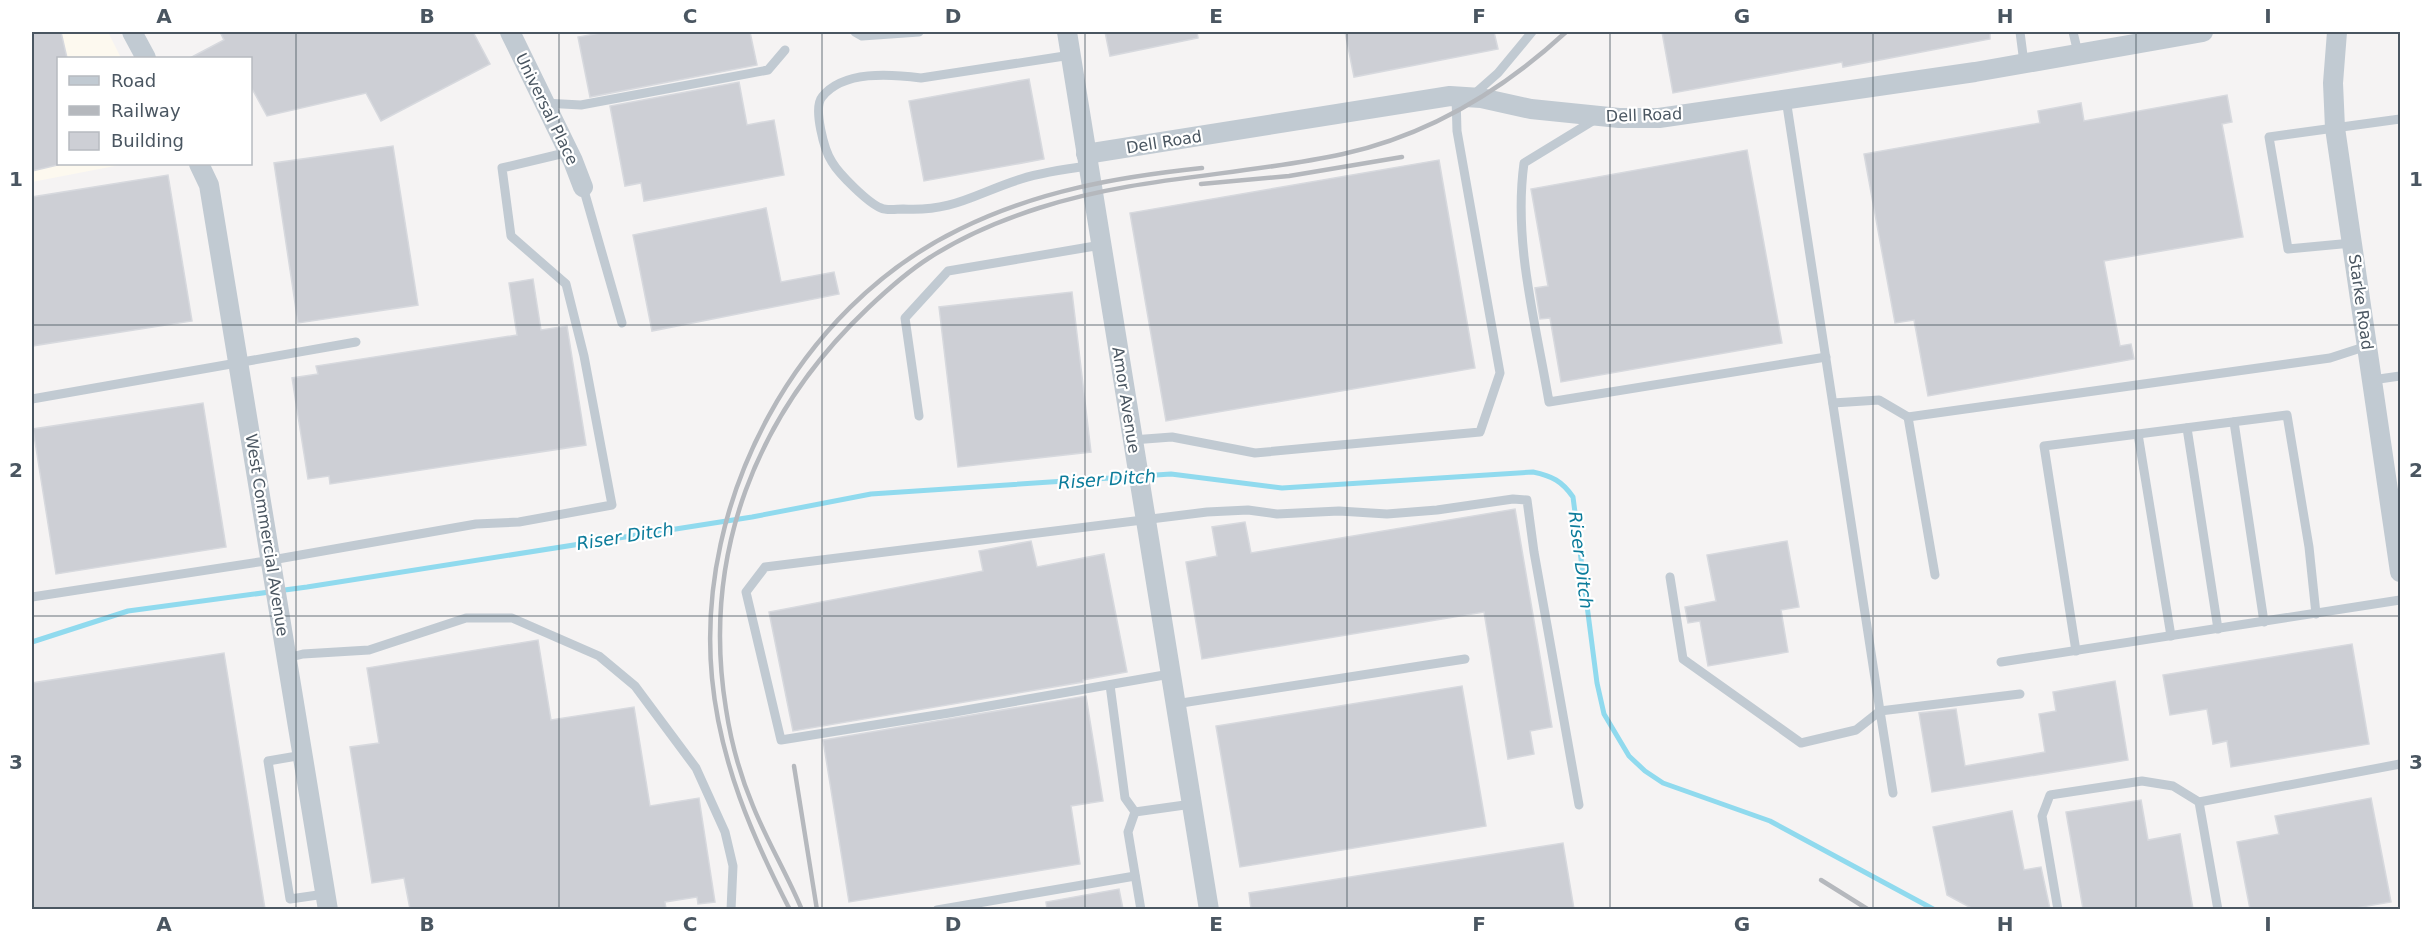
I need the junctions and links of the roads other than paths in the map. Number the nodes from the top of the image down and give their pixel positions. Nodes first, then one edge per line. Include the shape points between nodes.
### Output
1 (132, 32) edge
2 (510, 32) edge
3 (855, 32) edge
4 (920, 32) edge
5 (1067, 32) edge
6 (1532, 32) edge
7 (2020, 32) edge
8 (2073, 32) edge
9 (2203, 32) edge
10 (2337, 32) edge
11 (785, 50) dead end
12 (2078, 53) junction
13 (1071, 55) junction
14 (145, 57) edge
15 (2024, 63) junction
16 (1463, 97) junction
17 (1786, 99) junction
18 (544, 103) junction
19 (1601, 117) junction
20 (2400, 119) edge
21 (2335, 128) junction
22 (569, 152) junction
23 (1087, 160) junction
24 (200, 165) edge
25 (583, 187) joint
26 (2352, 243) junction
27 (1101, 246) junction
28 (622, 323) dead end
29 (356, 342) dead end
30 (2367, 346) junction
31 (1826, 357) junction
32 (238, 362) junction
33 (2400, 376) edge
34 (2372, 380) junction
35 (32, 399) edge
36 (1833, 403) junction
37 (919, 416) dead end
38 (1908, 417) junction
39 (2234, 422) junction
40 (2187, 428) junction
41 (2138, 434) junction
42 (1132, 440) junction
43 (1145, 520) junction
44 (272, 560) junction
45 (2400, 572) edge
46 (1935, 575) dead end
47 (1670, 577) dead end
48 (32, 597) edge
49 (2400, 600) edge
50 (2316, 614) junction
51 (2264, 622) junction
52 (2218, 629) junction
53 (2171, 636) junction
54 (2076, 651) junction
55 (287, 658) junction
56 (1465, 659) dead end
57 (2001, 662) dead end
58 (1170, 674) junction
59 (1110, 685) junction
60 (2020, 694) dead end
61 (1175, 704) junction
62 (1880, 711) junction
63 (303, 755) junction
64 (2400, 764) edge
65 (1893, 793) dead end
66 (2199, 802) junction
67 (1192, 804) junction
68 (1579, 805) dead end
69 (1136, 812) junction
70 (1135, 876) junction
71 (326, 902) edge
72 (731, 909) edge
73 (937, 909) edge
74 (1141, 909) edge
75 (1209, 909) edge
76 (2058, 909) edge
77 (2218, 909) edge

1 - 14 street
2 - 18 street, Universal Place
3 - 4 lane via 862,36
5 - 13 street, Amor Avenue
6 - 16 lane via 1497,73
7 - 15 lane
8 - 12 lane
9 - 12 street, Dell Road
10 - 21 street, Starke Road
11 - 18 lane via 768,70 580,105
12 - 15 street, Dell Road
13 - 23 street, Amor Avenue
13 - 23 lane via 921,78 866,77 837,83 820,98 817,116 831,160 849,183 881,208 925,210 964,203 1020,179
15 - 17 street, Dell Road
16 - 19 street, Dell Road via 1531,110
16 - 23 street, Dell Road via 1406,102
16 - 42 lane via 1457,131 1500,373 1480,432 1255,453 1172,437
17 - 19 street, Dell Road via 1659,118
17 - 31 lane
18 - 22 street, Universal Place
19 - 31 lane via 1524,163 1519,196 1522,247 1549,402
20 - 21 lane
21 - 26 street, Starke Road
21 - 26 lane via 2269,137 2288,249
22 - 25 street, Universal Place
22 - 44 lane via 502,168 511,236 566,284 612,505
23 - 27 street, Amor Avenue
24 - 32 street, West Commercial Avenue via 209,184
25 - 28 lane
26 - 30 street, Starke Road
27 - 37 lane via 948,271 905,318
27 - 42 street, Amor Avenue
29 - 32 lane
30 - 34 street, Starke Road
30 - 38 lane via 2330,358
31 - 36 lane
32 - 35 lane
32 - 44 street, West Commercial Avenue
33 - 34 lane
34 - 45 street, Starke Road
36 - 38 lane via 1879,400
36 - 62 lane
38 - 46 lane
39 - 40 lane
39 - 50 lane via 2287,415
39 - 51 lane
40 - 41 lane
40 - 52 lane
41 - 53 lane
41 - 54 lane via 2044,446
42 - 43 street, Amor Avenue
43 - 58 street, Amor Avenue
43 - 59 lane via 765,567 746,592 781,740
43 - 68 lane via 1248,510 1277,514 1387,514 1527,500
44 - 48 lane
44 - 55 street, West Commercial Avenue
47 - 62 lane via 1683,659 1802,743 1856,730
49 - 50 lane
50 - 51 lane
51 - 52 lane
52 - 53 lane
53 - 54 lane
54 - 57 lane
55 - 63 street, West Commercial Avenue
55 - 72 lane via 369,650 466,618 512,618 599,656 635,686 696,768 725,832 733,866
56 - 61 lane
58 - 59 lane
58 - 61 street, Amor Avenue
59 - 69 lane via 1125,798
60 - 62 lane
61 - 67 street, Amor Avenue
62 - 65 lane
63 - 71 street, West Commercial Avenue
63 - 71 lane via 268,761 290,899
64 - 66 lane
66 - 76 lane via 2173,786 2142,781 2050,795 2042,816
66 - 77 lane
67 - 69 lane
67 - 75 street, Amor Avenue
69 - 70 lane via 1128,832
70 - 73 lane
70 - 74 lane

